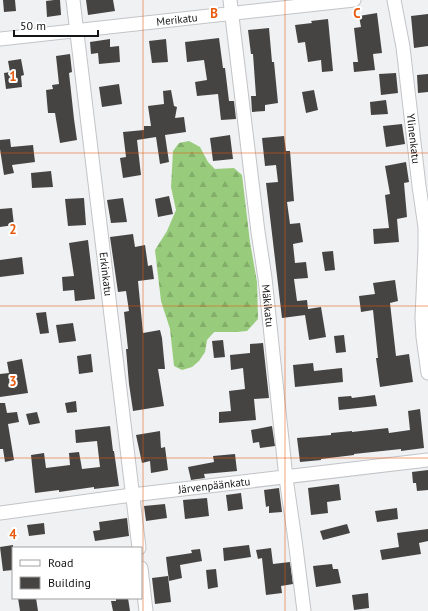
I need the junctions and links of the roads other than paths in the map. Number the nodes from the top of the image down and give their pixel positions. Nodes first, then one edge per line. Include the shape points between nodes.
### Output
1 (73, 0) edge
2 (230, 0) edge
3 (354, 0) edge
4 (394, 0) edge
5 (231, 14) junction
6 (77, 30) junction
7 (0, 39) edge
8 (425, 304) edge
9 (428, 373) edge
10 (428, 460) edge
11 (286, 478) junction
12 (132, 496) junction
13 (0, 513) edge
14 (138, 547) edge
15 (142, 577) edge
16 (146, 611) edge
17 (304, 611) edge

1 - 6 street, Erkinkatu
2 - 5 street, Mäkikatu
3 - 5 street, Merikatu
4 - 8 street, Ylinenkatu via 403,47 425,227
5 - 6 street, Merikatu
5 - 11 street, Mäkikatu via 265,278
6 - 7 street, Merikatu
6 - 12 street, Erkinkatu
8 - 9 street, Ylinenkatu via 422,318
10 - 11 street, Järvenpäänkatu
11 - 12 street, Järvenpäänkatu
11 - 17 street, Mäkikatu
12 - 13 street, Järvenpäänkatu
12 - 14 street, Erkinkatu
15 - 16 street

